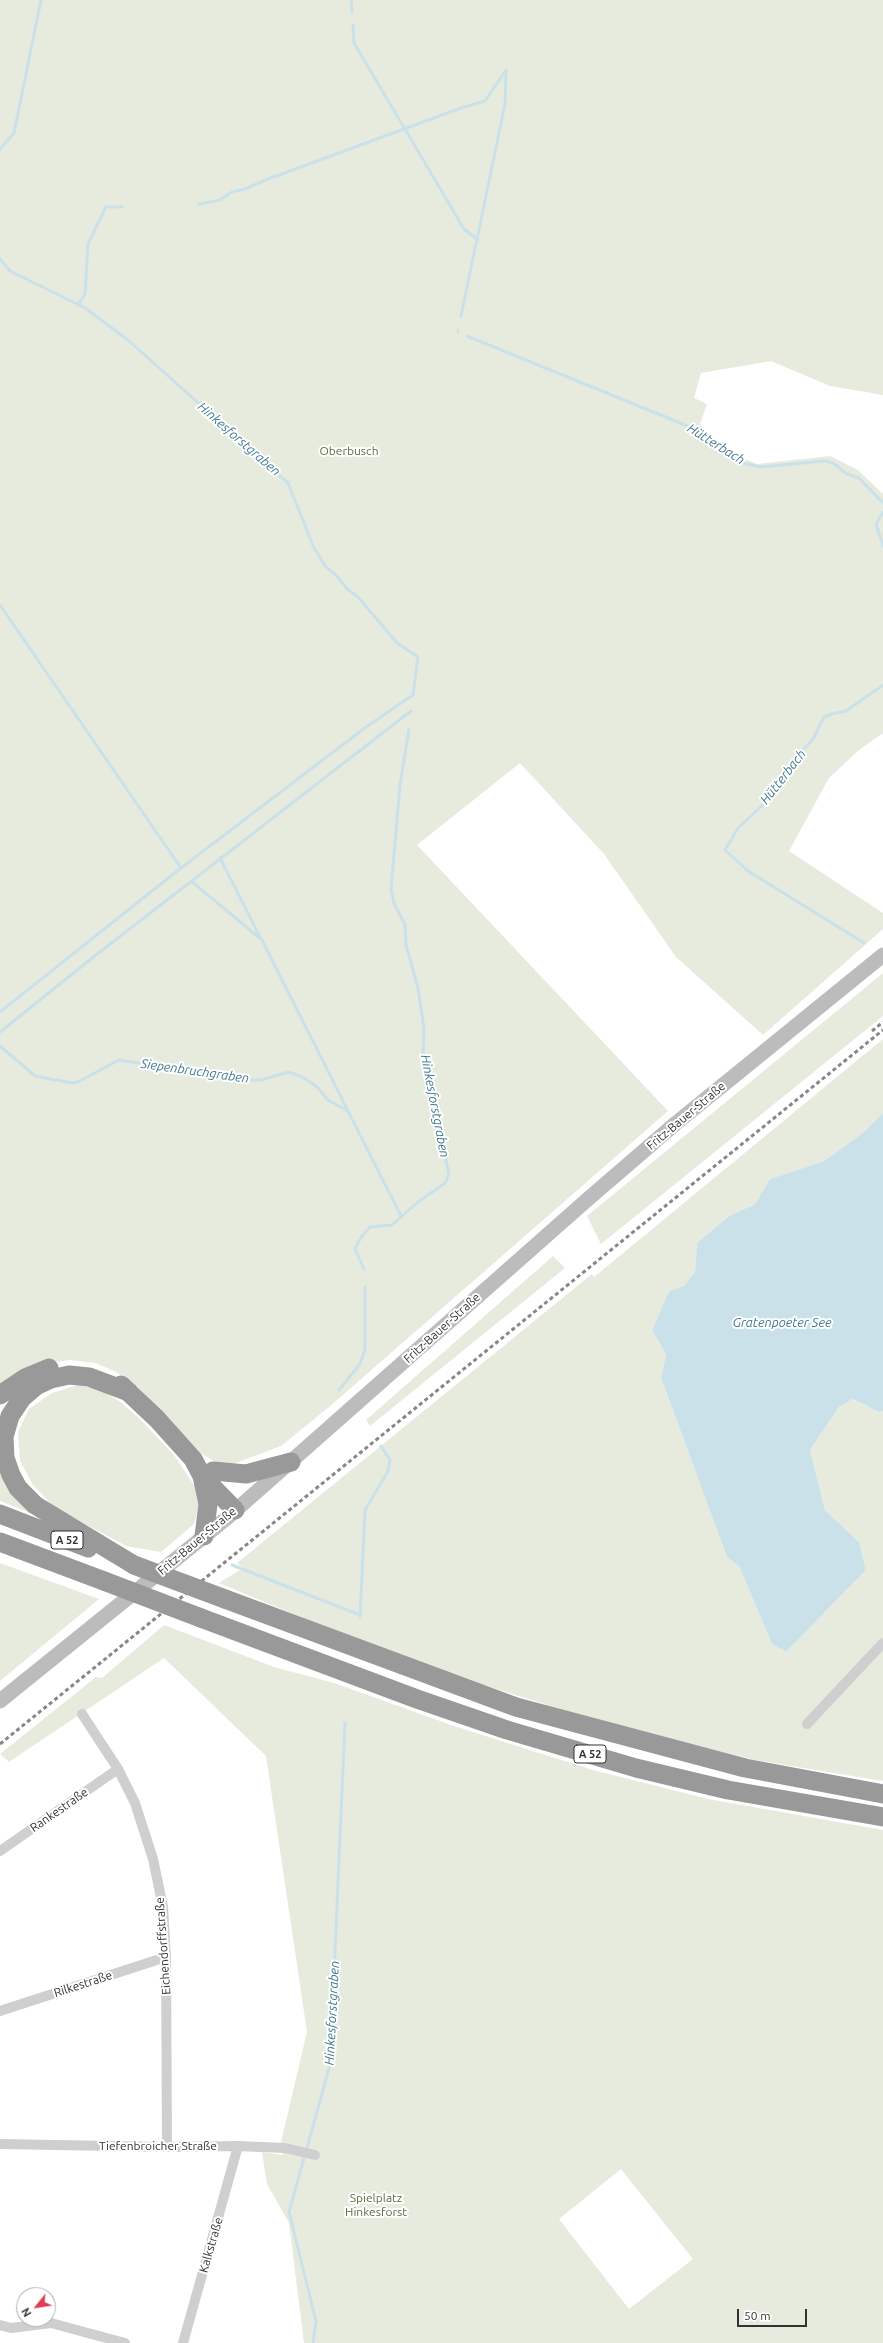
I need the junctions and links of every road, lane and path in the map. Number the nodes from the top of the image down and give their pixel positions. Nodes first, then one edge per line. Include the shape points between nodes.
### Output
1 (883, 955) edge
2 (129, 1392) junction
3 (0, 1395) edge
4 (291, 1462) junction
5 (207, 1474) junction
6 (239, 1507) junction
7 (0, 1514) edge
8 (204, 1536) junction
9 (0, 1542) edge
10 (134, 1565) junction
11 (883, 1643) edge
12 (0, 1701) edge
13 (82, 1714) dead end
14 (807, 1724) dead end
15 (118, 1769) junction
16 (883, 1794) edge
17 (883, 1817) edge
18 (0, 1851) edge
19 (166, 1957) junction
20 (0, 2011) edge
21 (0, 2144) edge
22 (238, 2146) junction
23 (167, 2147) junction
24 (315, 2155) dead end
25 (0, 2325) edge
26 (126, 2343) edge
27 (183, 2343) edge

1 - 4 main road, Fritz-Bauer-Straße via 675,1124
2 - 3 highway via 111,1376 91,1368 67,1365 47,1368 25,1378
2 - 5 highway
2 - 10 highway via 89,1376 69,1375 51,1378 22,1398 10,1416 4,1437 5,1458 11,1475 18,1488 35,1505
4 - 5 highway via 246,1474
4 - 6 main road, Fritz-Bauer-Straße
5 - 6 highway
5 - 8 highway via 208,1504
6 - 8 main road, Fritz-Bauer-Straße
7 - 10 highway, A 52
8 - 12 main road, Fritz-Bauer-Straße
9 - 17 highway, A 52, bridge via 507,1730 629,1766 728,1790
10 - 16 highway, A 52, bridge via 516,1707 745,1768
11 - 14 street
13 - 15 street, Eichendorffstraße
15 - 18 street, Rankestraße
15 - 19 street, Eichendorffstraße via 135,1803 153,1859 163,1907
19 - 20 street, Rilkestraße
19 - 23 street, Eichendorffstraße
21 - 23 street, Tiefenbroicher Straße
22 - 23 street, Tiefenbroicher Straße
22 - 24 street, Tiefenbroicher Straße via 285,2148
22 - 27 street, Kalkstraße
25 - 26 street via 11,2328 52,2323

